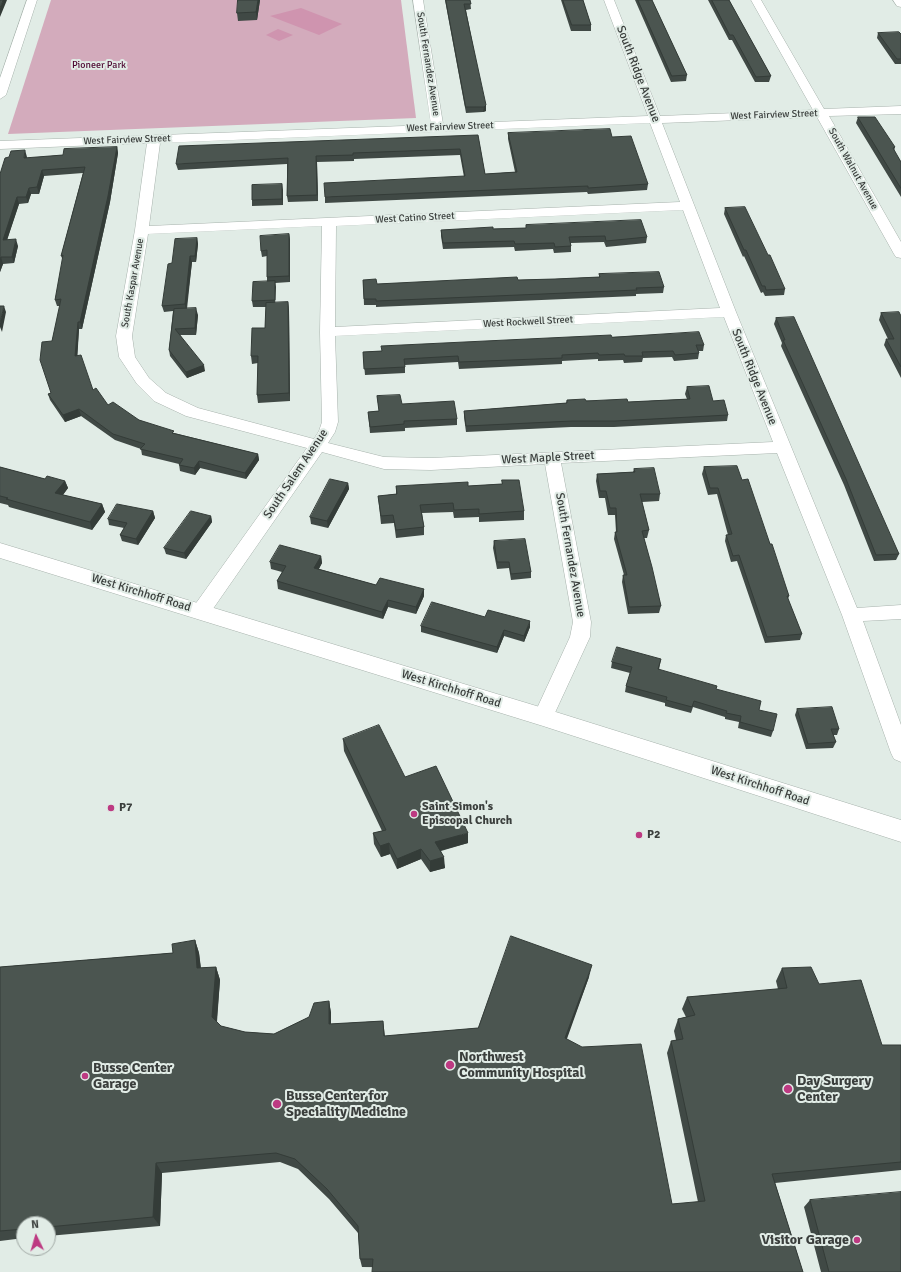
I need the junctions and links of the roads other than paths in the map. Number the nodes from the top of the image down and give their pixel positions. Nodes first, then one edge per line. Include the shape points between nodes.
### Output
1 (32, 0) edge
2 (418, 0) edge
3 (609, 0) edge
4 (756, 0) edge
5 (898, 0) edge
6 (901, 4) edge
7 (0, 95) edge
8 (901, 110) edge
9 (822, 113) junction
10 (656, 119) junction
11 (438, 128) junction
12 (154, 138) junction
13 (0, 145) edge
14 (689, 206) junction
15 (329, 222) junction
16 (142, 230) junction
17 (901, 254) edge
18 (729, 312) junction
19 (327, 332) junction
20 (316, 446) junction
21 (782, 447) junction
22 (552, 457) junction
23 (0, 550) edge
24 (201, 611) junction
25 (901, 612) edge
26 (850, 615) junction
27 (543, 717) junction
28 (901, 753) edge
29 (901, 831) edge

1 - 7 street
2 - 11 street, South Fernandez Avenue
3 - 10 street, South Ridge Avenue
4 - 9 street, South Walnut Avenue
5 - 6 street
8 - 9 street, West Fairview Street
9 - 10 street, West Fairview Street
9 - 17 street, South Walnut Avenue
10 - 11 street, West Fairview Street
10 - 14 street, South Ridge Avenue
11 - 12 street, West Fairview Street
12 - 13 street, West Fairview Street
12 - 16 street, South Kaspar Avenue
14 - 15 street, West Catino Street
14 - 18 street, South Ridge Avenue
15 - 16 street, West Catino Street
15 - 19 street, South Salem Avenue
16 - 20 street, South Kaspar Avenue via 124,336 127,357 143,381 160,397 192,412
18 - 19 street, West Rockwell Street
18 - 21 street, South Ridge Avenue
19 - 20 street, South Salem Avenue via 330,422 327,432
20 - 22 street, West Maple Street via 384,463 398,464
20 - 24 street, South Salem Avenue
21 - 22 street, West Maple Street
21 - 26 street, South Ridge Avenue
22 - 27 street, South Fernandez Avenue via 582,622 580,637
23 - 24 main road, West Kirchhoff Road
24 - 27 main road, West Kirchhoff Road
25 - 26 street
26 - 28 street, South Ridge Avenue
27 - 29 main road, West Kirchhoff Road

